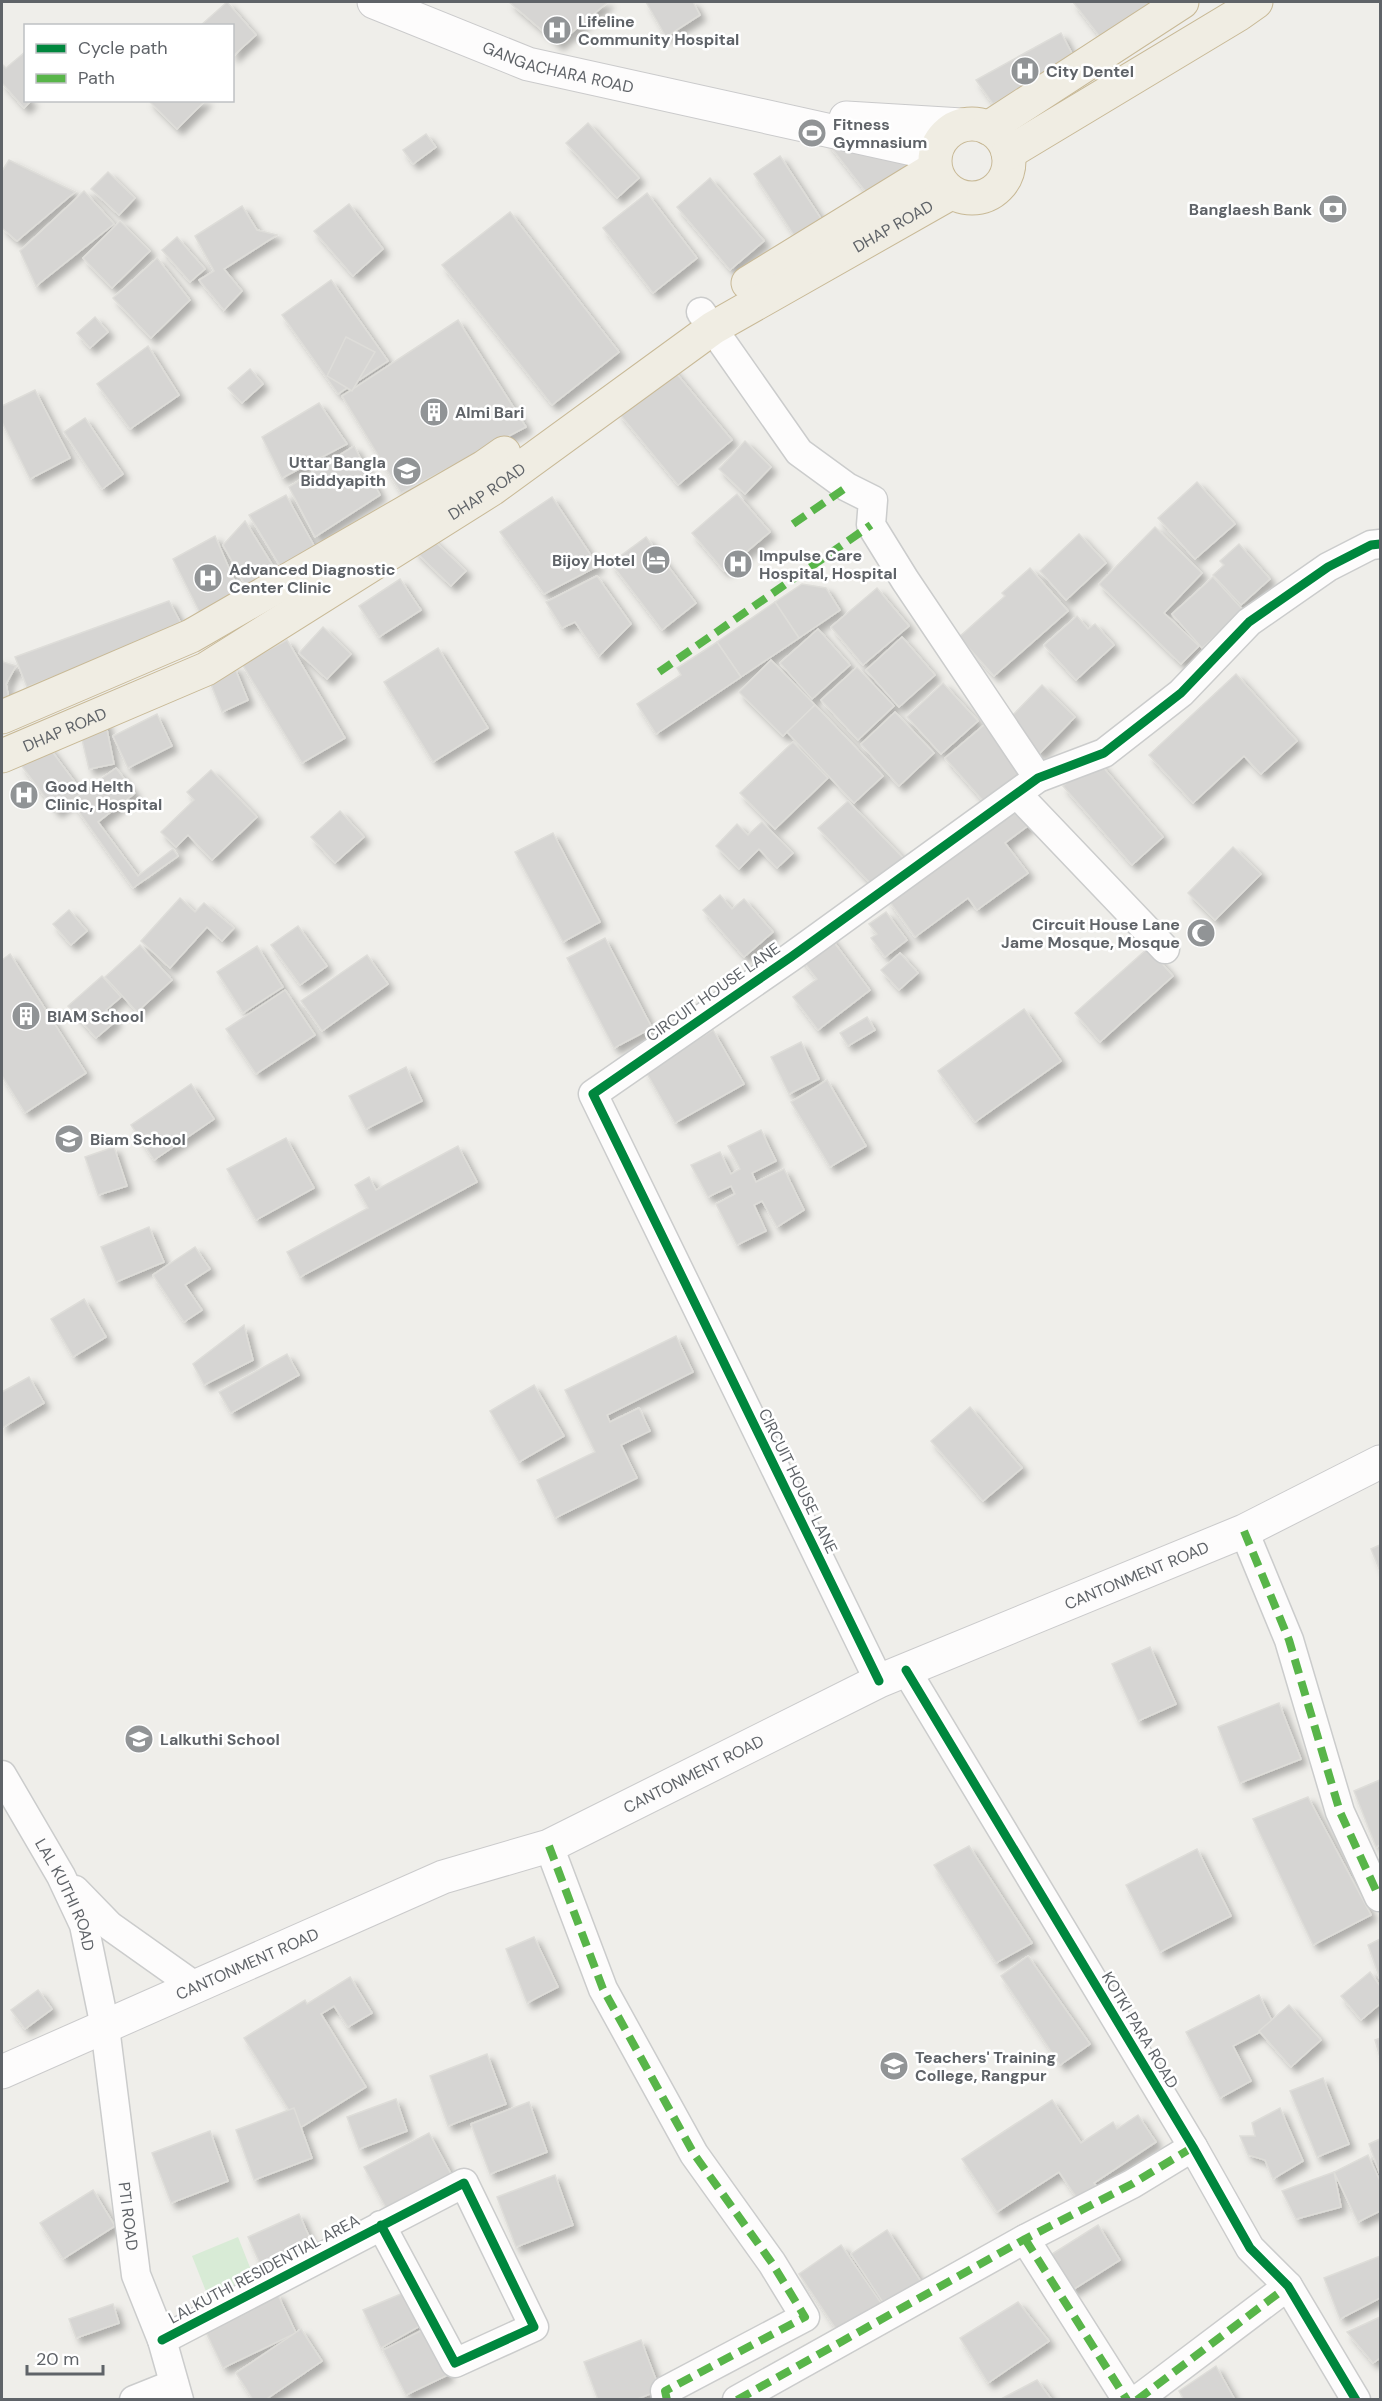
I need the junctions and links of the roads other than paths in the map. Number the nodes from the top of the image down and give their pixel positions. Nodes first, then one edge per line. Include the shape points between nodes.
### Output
1 (374, 2) edge
2 (1182, 2) edge
3 (1256, 2) edge
4 (422, 9) edge
5 (752, 112) junction
6 (986, 135) junction
7 (940, 172) junction
8 (707, 320) junction
9 (1380, 544) edge
10 (2, 717) edge
11 (2, 756) edge
12 (1028, 786) junction
13 (1165, 949) dead end
14 (1380, 1462) edge
15 (1244, 1531) junction
16 (892, 1676) junction
17 (2, 1775) edge
18 (549, 1846) junction
19 (61, 1876) junction
20 (1378, 1897) dead end
21 (196, 1987) junction
22 (105, 2026) junction
23 (2, 2072) edge
24 (1193, 2147) junction
25 (381, 2225) junction
26 (1025, 2239) junction
27 (1288, 2286) junction
28 (162, 2340) junction
29 (177, 2392) edge
30 (134, 2400) edge
31 (667, 2400) edge
32 (736, 2400) edge
33 (1127, 2400) edge
34 (1137, 2400) edge
35 (1356, 2400) edge

1 - 4 main road, GANGACHARA ROAD
2 - 6 highway, DHAP ROAD
3 - 6 highway, DHAP ROAD via 1239,14
4 - 5 main road, GANGACHARA ROAD via 528,64
5 - 6 main road, GANGACHARA ROAD
5 - 7 main road, GANGACHARA ROAD
6 - 7 highway, DHAP ROAD via 949,131 940,142
6 - 7 highway, DHAP ROAD via 1008,168 1003,182 993,192 972,198
7 - 8 highway, DHAP ROAD
8 - 10 highway, DHAP ROAD via 484,467 191,636
8 - 11 highway, DHAP ROAD via 492,489 206,669
8 - 12 street via 799,452 847,487 873,500 871,525
9 - 12 street, CIRCUIT HOUSE LANE via 1328,567 1249,622 1182,693 1104,753
12 - 13 street
12 - 16 street, CIRCUIT HOUSE LANE via 593,1094
14 - 15 main road, CANTONMENT ROAD
15 - 16 main road, CANTONMENT ROAD
15 - 20 street via 1289,1640 1340,1812
16 - 18 main road, CANTONMENT ROAD
16 - 24 street, KOTKI PARA ROAD
17 - 19 street, LAL KUTHI ROAD
18 - 21 main road, CANTONMENT ROAD via 443,1876
18 - 31 street via 603,1989 694,2154 805,2317 664,2391
19 - 21 street via 110,1926
19 - 22 street, LAL KUTHI ROAD via 84,1925
21 - 22 main road, CANTONMENT ROAD
22 - 23 main road, CANTONMENT ROAD
22 - 28 street, PTI ROAD via 136,2275
24 - 26 street via 1132,2184
24 - 27 street, KOTKI PARA ROAD via 1250,2248
25 - 25 street, LALKUTHI RESIDENTIAL AREA via 455,2362 534,2327 464,2183
25 - 28 street, LALKUTHI RESIDENTIAL AREA
26 - 32 street
26 - 33 street
27 - 34 street
27 - 35 street, KOTKI PARA ROAD
28 - 29 street, PTI ROAD
29 - 30 street

